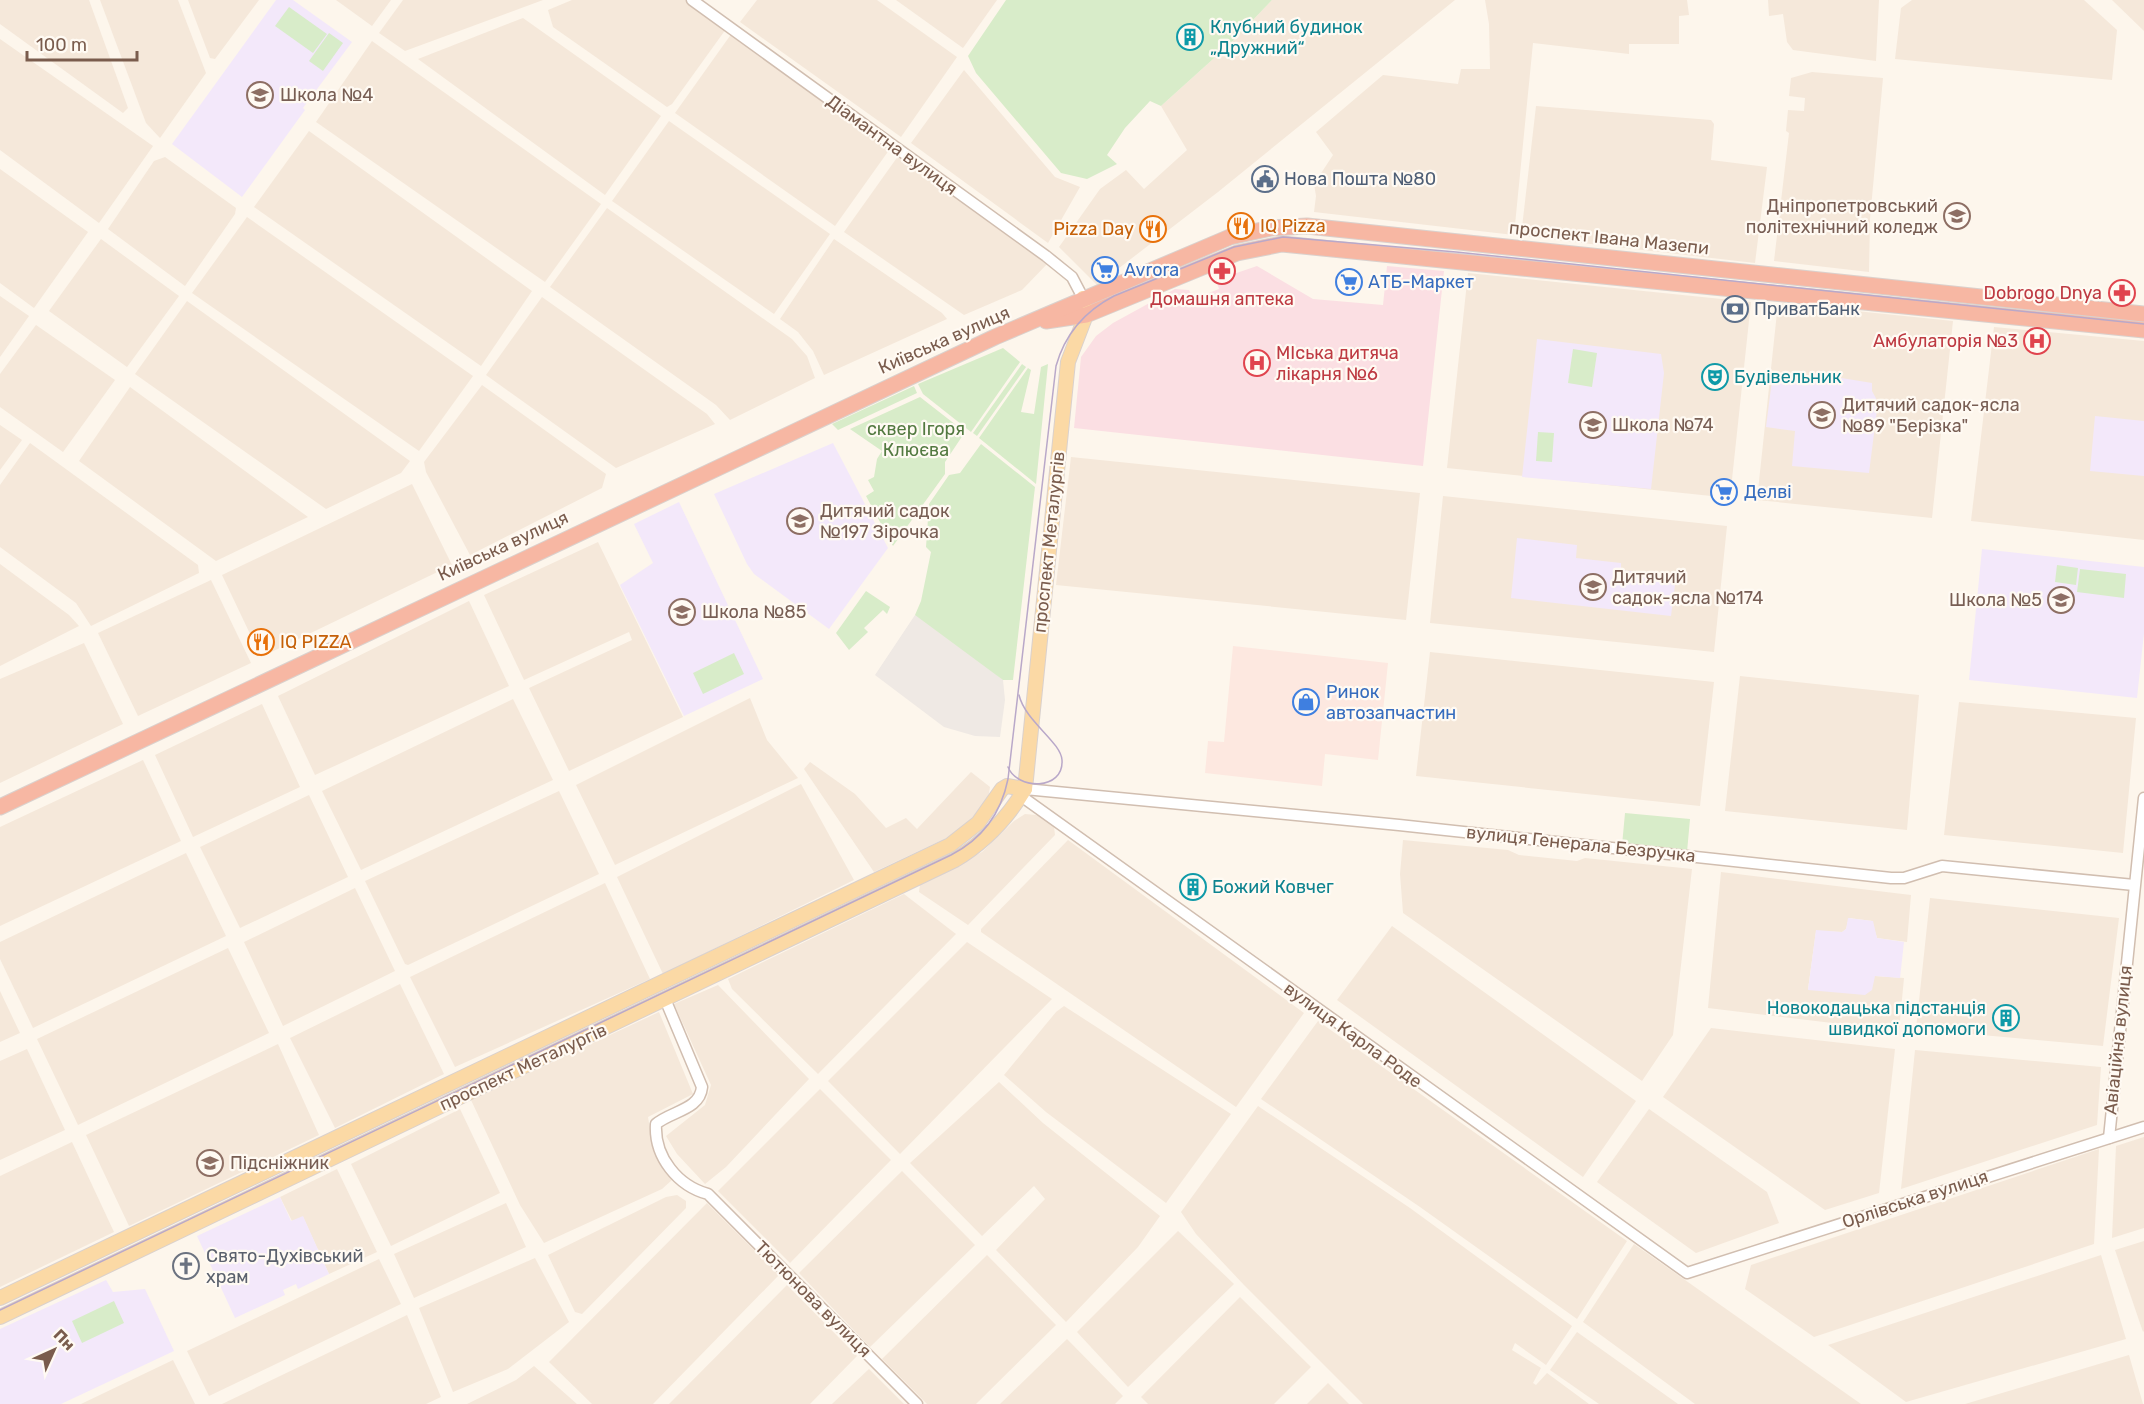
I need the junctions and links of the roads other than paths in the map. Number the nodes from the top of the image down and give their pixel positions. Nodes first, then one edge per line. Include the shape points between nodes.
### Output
1 (692, 0) edge
2 (1083, 298) junction
3 (2144, 314) edge
4 (1086, 315) junction
5 (1025, 325) junction
6 (2144, 330) edge
7 (1023, 792) junction
8 (2144, 798) edge
9 (0, 807) edge
10 (2134, 885) junction
11 (664, 999) junction
12 (2144, 1127) edge
13 (2109, 1138) junction
14 (1687, 1273) joint
15 (0, 1298) edge
16 (0, 1317) edge
17 (917, 1404) edge

1 - 2 street, Діамантна вулиця via 1046,256 1072,277
2 - 3 highway, проспект Івана Мазепи via 1230,237 1288,226
2 - 4 main road
2 - 5 highway, Київська вулиця
4 - 5 highway, Київська вулиця
4 - 6 highway, проспект Івана Мазепи via 1236,253 1282,244
4 - 7 main road, проспект Металургів via 1068,362
5 - 9 highway, Київська вулиця via 837,410
7 - 10 street, вулиця Генерала Безручка via 1399,825 1891,878 1942,866
7 - 11 main road, проспект Металургів via 1001,824 978,847 956,860
7 - 14 street, вулиця Карла Роде
7 - 15 main road, проспект Металургів via 1006,786 978,823 950,845
8 - 10 street, Авіаційна вулиця
10 - 13 street, Авіаційна вулиця
11 - 16 main road, проспект Металургів
11 - 17 street, Тютюнова вулиця via 702,1087 696,1102 656,1124 658,1145 679,1181 708,1194
12 - 13 street, Орлівська вулиця
13 - 14 street, Орлівська вулиця

